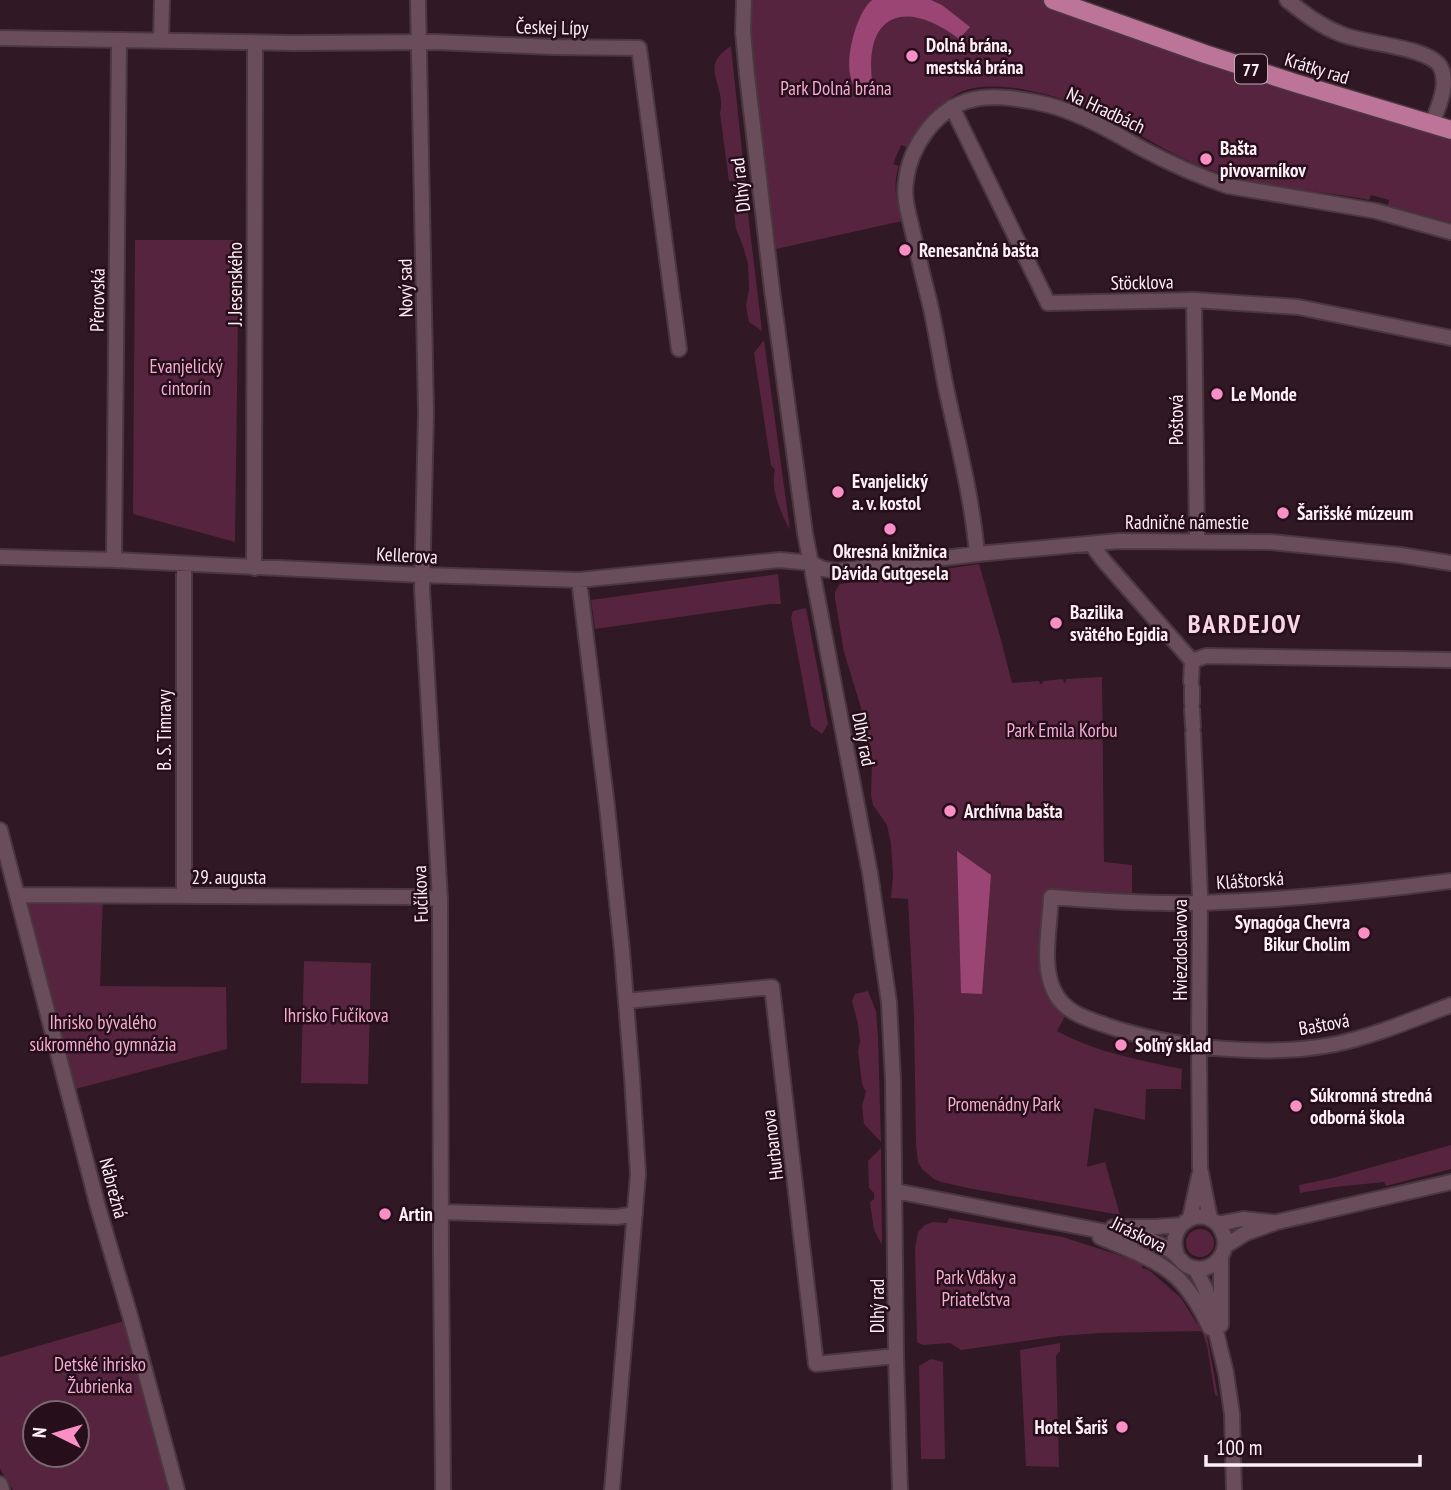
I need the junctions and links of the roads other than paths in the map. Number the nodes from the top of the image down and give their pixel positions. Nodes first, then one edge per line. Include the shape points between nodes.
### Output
1 (162, 0) edge
2 (418, 0) edge
3 (1053, 0) edge
4 (1287, 0) edge
5 (742, 1) edge
6 (0, 38) edge
7 (119, 40) junction
8 (161, 41) junction
9 (419, 42) junction
10 (255, 43) junction
11 (952, 107) junction
12 (1432, 124) junction
13 (1451, 130) edge
14 (1451, 232) edge
15 (1194, 300) junction
16 (1451, 338) edge
17 (679, 349) dead end
18 (1197, 541) junction
19 (1091, 544) junction
20 (977, 554) junction
21 (0, 557) edge
22 (114, 559) junction
23 (811, 563) junction
24 (1451, 563) edge
25 (184, 564) junction
26 (254, 568) junction
27 (422, 575) junction
28 (579, 580) junction
29 (1192, 660) junction
30 (1451, 660) edge
31 (0, 830) edge
32 (1451, 881) edge
33 (17, 895) junction
34 (184, 897) junction
35 (1051, 897) joint
36 (440, 899) junction
37 (1200, 903) junction
38 (626, 1001) junction
39 (1451, 1005) edge
40 (1199, 1046) junction
41 (1200, 1168) junction
42 (1451, 1182) edge
43 (895, 1191) junction
44 (442, 1212) junction
45 (635, 1214) junction
46 (1185, 1222) junction
47 (1213, 1222) junction
48 (1277, 1222) junction
49 (1080, 1227) junction
50 (1223, 1252) junction
51 (1177, 1255) junction
52 (1195, 1268) junction
53 (1222, 1351) junction
54 (896, 1356) junction
55 (0, 1484) edge
56 (897, 1487) edge
57 (2, 1490) edge
58 (177, 1490) edge
59 (443, 1490) edge
60 (612, 1490) edge
61 (1234, 1490) edge

1 - 8 street
2 - 9 street, Nový sad
3 - 12 main road, Krátky rad / 77 via 1218,58
4 - 12 street via 1344,36 1422,52 1440,65 1446,82
5 - 23 street, Dlhý rad via 772,290
6 - 7 street, Českej Lípy
7 - 8 street, Českej Lípy
7 - 22 street, Přerovská
8 - 10 street, Českej Lípy
9 - 10 street, Českej Lípy
9 - 17 street, Českej Lípy via 639,48
9 - 27 street, Nový sad via 426,412
10 - 26 street, J. Jesenského
11 - 14 street, Na Hradbách via 993,97 1038,102 1110,129 1142,149 1228,186 1376,211
11 - 15 street, Stöcklova via 1048,303
11 - 20 street, Na Hradbách via 916,145 905,198 956,428
12 - 13 main road, Krátky rad / 77
15 - 16 street, Stöcklova via 1298,307
15 - 18 street, Poštová
18 - 19 street, Radničné námestie
18 - 24 street, Radničné námestie via 1271,542
19 - 20 street, Radničné námestie
19 - 29 street
20 - 23 street, Radničné námestie via 837,571
21 - 22 street, Kellerova
22 - 25 street, Kellerova
23 - 28 street, Kellerova via 776,560
23 - 43 street, Dlhý rad via 885,967
25 - 26 street, Kellerova
25 - 34 street, B. S. Timravy
26 - 27 street, Kellerova
27 - 28 street, Kellerova
27 - 36 street, Fučíkova
28 - 38 street
29 - 30 street via 1206,656
29 - 37 street, Hviezdoslavova
31 - 33 street, Nábrežná
32 - 37 street, Kláštorská via 1358,893
33 - 34 street, 29. augusta
33 - 58 street, Nábrežná
34 - 36 street, 29. augusta
35 - 37 street, Kláštorská
35 - 40 street, Baštová via 1047,974 1065,1006 1131,1034
36 - 44 street, Fučíkova
37 - 40 street, Hviezdoslavova
38 - 45 street via 638,1174
38 - 54 street, Hurbanova via 772,987 816,1364
39 - 40 street, Baštová via 1336,1044 1249,1050
40 - 41 street, Hviezdoslavova
41 - 46 street, Hviezdoslavova
41 - 47 street, Hviezdoslavova
42 - 48 street
43 - 49 street, Jiráskova
43 - 54 street, Dlhý rad
44 - 45 street
44 - 59 street, Fučíkova
45 - 60 street
46 - 47 street via 1197,1217
46 - 49 street, Jiráskova via 1155,1227
46 - 51 street via 1174,1239
47 - 48 street
47 - 50 street via 1225,1238
48 - 50 street via 1246,1233
49 - 51 street, Jiráskova via 1153,1241
49 - 53 street, Jiráskova via 1170,1272 1192,1294
50 - 52 street via 1209,1266
50 - 53 street
51 - 52 street
52 - 53 street via 1206,1290
53 - 61 street via 1232,1414
54 - 56 street, Dlhý rad
55 - 57 street

